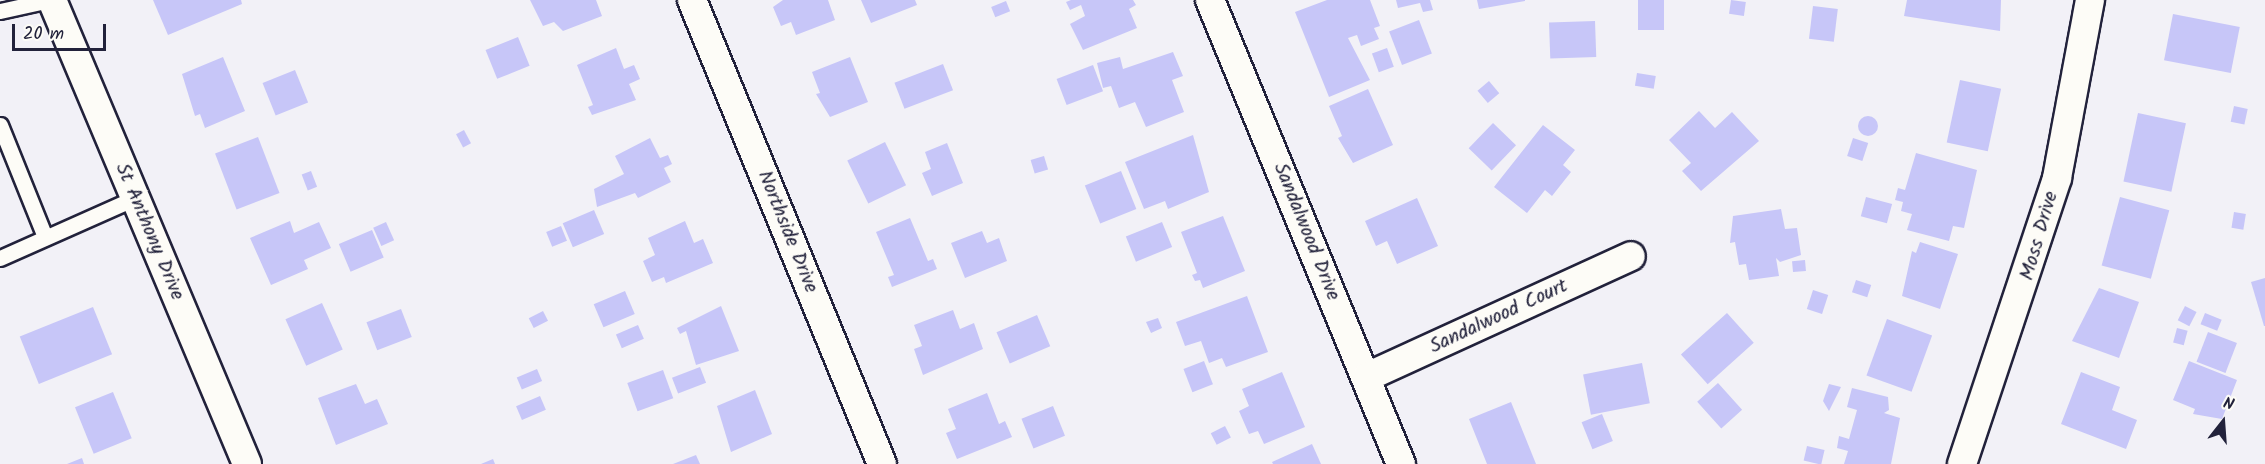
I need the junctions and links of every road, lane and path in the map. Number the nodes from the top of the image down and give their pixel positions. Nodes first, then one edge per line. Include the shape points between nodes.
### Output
1 (51, 0) edge
2 (692, 0) edge
3 (1210, 0) edge
4 (2090, 0) edge
5 (0, 11) edge
6 (0, 124) edge
7 (135, 198) junction
8 (45, 237) junction
9 (1631, 256) dead end
10 (0, 258) edge
11 (1366, 377) junction
12 (247, 464) edge
13 (882, 464) edge
14 (1401, 464) edge
15 (1962, 464) edge

1 - 5 lane
1 - 7 street, St Anthony Drive
2 - 13 street, Northside Drive
3 - 11 street, Sandalwood Drive
4 - 15 street, Moss Drive via 2057,178
6 - 8 lane
7 - 8 lane
7 - 12 street, St Anthony Drive
8 - 10 lane
9 - 11 street, Sandalwood Court
11 - 14 street, Sandalwood Drive

